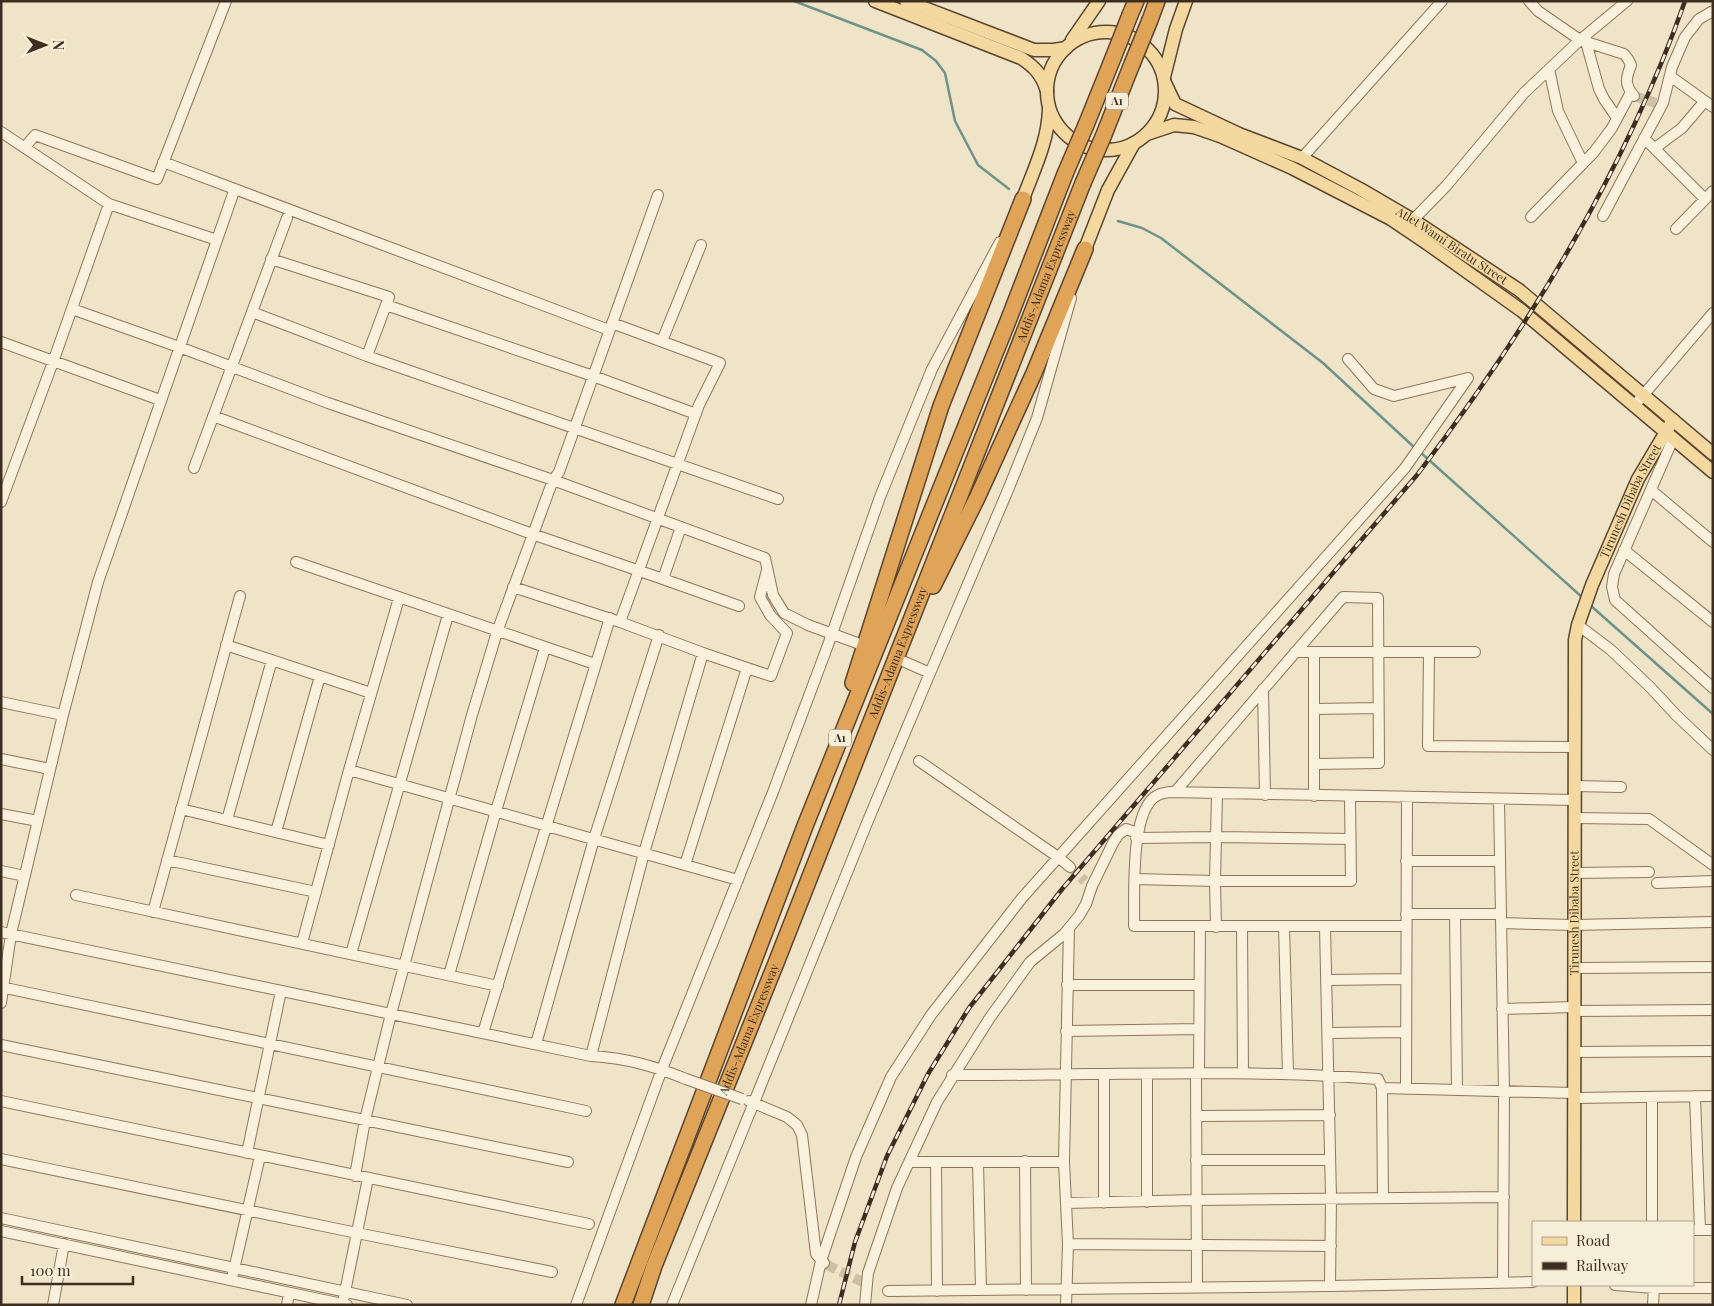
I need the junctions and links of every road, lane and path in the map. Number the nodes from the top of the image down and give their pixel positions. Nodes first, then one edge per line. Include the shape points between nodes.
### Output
1 (226, 1) edge
2 (875, 1) edge
3 (906, 1) edge
4 (1099, 1) edge
5 (1156, 1) edge
6 (1186, 1) edge
7 (1442, 1) edge
8 (1529, 1) edge
9 (1627, 1) edge
10 (1133, 8) edge
11 (1713, 11) edge
12 (1583, 41) junction
13 (1067, 47) junction
14 (1549, 68) junction
15 (1670, 76) junction
16 (1164, 80) junction
17 (1047, 92) junction
18 (1708, 105) edge
19 (1049, 107) junction
20 (1617, 118) junction
21 (1, 132) edge
22 (1148, 134) junction
23 (1237, 138) junction
24 (1644, 138) junction
25 (1134, 144) junction
26 (25, 147) junction
27 (1655, 148) junction
28 (1302, 158) junction
29 (164, 162) junction
30 (1583, 163) junction
31 (1340, 178) junction
32 (1332, 189) junction
33 (233, 194) dead end
34 (658, 195) dead end
35 (1709, 195) edge
36 (1023, 199) junction
37 (109, 204) junction
38 (1603, 216) dead end
39 (1531, 217) dead end
40 (287, 218) dead end
41 (1413, 220) junction
42 (1676, 229) dead end
43 (217, 240) junction
44 (701, 246) dead end
45 (1085, 249) junction
46 (272, 259) junction
47 (386, 305) junction
48 (72, 310) junction
49 (252, 312) junction
50 (1713, 313) edge
51 (611, 326) junction
52 (662, 341) junction
53 (1, 342) edge
54 (179, 347) junction
55 (367, 356) junction
56 (1348, 359) dead end
57 (53, 362) junction
58 (232, 367) junction
59 (593, 376) junction
60 (1644, 395) junction
61 (160, 400) junction
62 (1634, 406) junction
63 (696, 414) junction
64 (214, 416) junction
65 (1673, 420) junction
66 (574, 427) junction
67 (1669, 436) junction
68 (1713, 454) edge
69 (678, 464) junction
70 (194, 468) dead end
71 (1713, 472) edge
72 (553, 480) junction
73 (1651, 490) junction
74 (778, 499) dead end
75 (1, 502) edge
76 (658, 519) junction
77 (681, 527) junction
78 (532, 534) junction
79 (1713, 542) edge
80 (1624, 550) junction
81 (296, 562) dead end
82 (768, 568) junction
83 (639, 571) junction
84 (663, 579) junction
85 (513, 587) junction
86 (240, 596) dead end
87 (399, 598) junction
88 (738, 606) dead end
89 (448, 615) junction
90 (610, 618) junction
91 (620, 622) junction
92 (1713, 622) edge
93 (1578, 625) junction
94 (497, 632) junction
95 (832, 632) junction
96 (659, 635) junction
97 (857, 643) dead end
98 (226, 645) junction
99 (545, 648) junction
100 (1295, 652) junction
101 (1314, 652) junction
102 (1378, 652) junction
103 (1429, 652) junction
104 (1475, 652) dead end
105 (703, 653) junction
106 (272, 660) junction
107 (905, 662) dead end
108 (595, 664) junction
109 (748, 668) junction
110 (930, 673) junction
111 (889, 675) junction
112 (320, 676) junction
113 (1713, 688) edge
114 (1263, 689) junction
115 (371, 693) junction
116 (1, 702) edge
117 (1378, 708) junction
118 (1314, 709) junction
119 (63, 715) junction
120 (1574, 747) junction
121 (1713, 750) edge
122 (1, 759) edge
123 (919, 761) dead end
124 (1314, 764) junction
125 (50, 769) junction
126 (349, 770) junction
127 (825, 775) junction
128 (399, 784) junction
129 (1574, 786) junction
130 (1621, 787) dead end
131 (1175, 792) junction
132 (1217, 794) junction
133 (1265, 795) junction
134 (1314, 796) junction
135 (1350, 797) junction
136 (449, 798) junction
137 (1407, 798) junction
138 (1499, 799) junction
139 (1574, 800) junction
140 (181, 809) junction
141 (496, 811) junction
142 (1, 814) edge
143 (1574, 818) junction
144 (227, 820) junction
145 (38, 821) junction
146 (546, 826) junction
147 (276, 832) junction
148 (1137, 835) junction
149 (1216, 837) junction
150 (594, 839) junction
151 (1350, 839) junction
152 (329, 845) junction
153 (644, 853) junction
154 (1058, 857) junction
155 (167, 860) junction
156 (1406, 861) junction
157 (1500, 861) junction
158 (685, 865) junction
159 (1713, 865) edge
160 (1070, 867) tunnel mouth
161 (1, 871) edge
162 (1649, 872) dead end
163 (1574, 873) junction
164 (25, 876) junction
165 (1135, 879) junction
166 (738, 880) junction
167 (1215, 881) junction
168 (1713, 881) edge
169 (1657, 883) dead end
170 (316, 892) junction
171 (76, 895) dead end
172 (153, 912) junction
173 (1406, 914) junction
174 (1455, 914) junction
175 (1501, 918) junction
176 (1713, 922) edge
177 (1574, 925) junction
178 (1200, 926) junction
179 (1284, 926) junction
180 (1406, 926) junction
181 (1068, 927) junction
182 (1216, 927) junction
183 (1242, 927) junction
184 (1325, 927) junction
185 (6, 933) edge
186 (302, 944) junction
187 (351, 954) junction
188 (404, 965) junction
189 (1574, 968) junction
190 (1713, 968) edge
191 (449, 975) junction
192 (1406, 979) junction
193 (1327, 980) junction
194 (1067, 985) junction
195 (1199, 985) junction
196 (498, 986) junction
197 (2, 987) edge
198 (281, 991) junction
199 (1, 1003) edge
200 (1502, 1009) junction
201 (1574, 1009) junction
202 (1713, 1010) edge
203 (391, 1014) junction
204 (1199, 1029) junction
205 (1066, 1031) junction
206 (1328, 1032) junction
207 (1406, 1032) junction
208 (483, 1033) junction
209 (269, 1043) junction
210 (536, 1044) junction
211 (1, 1045) edge
212 (1713, 1051) edge
213 (1574, 1052) junction
214 (591, 1056) junction
215 (378, 1066) junction
216 (662, 1069) junction
217 (1243, 1073) junction
218 (1147, 1074) junction
219 (1198, 1074) junction
220 (1288, 1074) junction
221 (952, 1075) junction
222 (1104, 1075) junction
223 (1329, 1075) junction
224 (1065, 1076) junction
225 (1382, 1088) junction
226 (1406, 1089) junction
227 (1457, 1090) junction
228 (1504, 1092) junction
229 (1574, 1095) junction
230 (1695, 1096) junction
231 (1713, 1096) edge
232 (1652, 1097) junction
233 (259, 1098) junction
234 (1, 1102) edge
235 (754, 1103) junction
236 (586, 1111) dead end
237 (1330, 1115) junction
238 (1196, 1116) junction
239 (366, 1120) junction
240 (247, 1153) junction
241 (260, 1156) junction
242 (1, 1159) edge
243 (1196, 1160) junction
244 (1330, 1160) junction
245 (1025, 1161) junction
246 (568, 1162) dead end
247 (909, 1162) junction
248 (936, 1162) junction
249 (978, 1162) junction
250 (1064, 1162) junction
251 (355, 1176) junction
252 (368, 1178) junction
253 (1504, 1197) junction
254 (1331, 1198) junction
255 (1383, 1198) junction
256 (1196, 1200) junction
257 (1147, 1202) junction
258 (1066, 1203) junction
259 (1104, 1203) junction
260 (248, 1210) junction
261 (1, 1218) edge
262 (1574, 1221) edge
263 (1652, 1221) edge
264 (589, 1224) dead end
265 (1696, 1230) edge
266 (1713, 1230) edge
267 (1, 1231) edge
268 (357, 1233) junction
269 (64, 1244) junction
270 (1068, 1244) junction
271 (1196, 1245) junction
272 (1331, 1246) junction
273 (824, 1263) junction
274 (235, 1268) junction
275 (552, 1272) dead end
276 (232, 1280) junction
277 (1504, 1282) junction
278 (1532, 1282) edge
279 (1330, 1286) junction
280 (1574, 1286) edge
281 (1654, 1286) edge
282 (1197, 1288) junction
283 (1713, 1288) edge
284 (981, 1290) junction
285 (1026, 1290) junction
286 (1067, 1290) junction
287 (888, 1291) dead end
288 (937, 1291) junction
289 (345, 1292) junction
290 (289, 1293) junction
291 (344, 1304) edge
292 (54, 1305) edge
293 (287, 1305) edge
294 (406, 1305) edge
295 (576, 1305) edge
296 (623, 1305) edge
297 (641, 1305) edge
298 (672, 1305) edge
299 (811, 1305) edge
300 (865, 1305) edge
301 (1066, 1305) edge
302 (1574, 1305) edge
303 (1653, 1305) edge

1 - 29 street
2 - 17 main road via 1021,58 1039,72
3 - 13 main road via 1034,50
4 - 13 main road
5 - 111 highway, Addis-Adama Expressway / A1, bridge
6 - 16 main road
7 - 28 street
8 - 12 street via 1538,11
9 - 12 street
10 - 127 highway, Addis-Adama Expressway / A1, bridge
11 - 15 street via 1699,19 1685,37
12 - 14 street
12 - 20 street via 1599,89
12 - 20 street via 1628,58 1631,65 1627,88 1633,94
13 - 16 main road via 1099,32 1116,32 1146,47 1157,61
13 - 17 main road via 1052,69
14 - 30 street via 1558,111
14 - 41 street
15 - 18 street
15 - 24 street
16 - 22 main road via 1161,113
16 - 23 main road, Atlet Wami Biratu Street via 1175,104
17 - 19 main road
18 - 27 street
19 - 25 main road via 1060,128 1072,140 1086,147 1103,150
19 - 36 main road via 1046,142
20 - 30 street
21 - 26 street
22 - 23 main road via 1174,125
22 - 25 main road
23 - 28 main road, Atlet Wami Biratu Street
23 - 32 main road
24 - 27 street
24 - 38 street
25 - 45 main road via 1108,190
26 - 29 street via 36,135 157,179
26 - 37 street
27 - 35 street
28 - 31 main road, Atlet Wami Biratu Street
29 - 51 street
30 - 39 street
31 - 32 main road
31 - 41 main road, Atlet Wami Biratu Street
32 - 62 main road via 1391,219 1522,311
33 - 43 street
34 - 51 street
35 - 42 street
36 - 95 street via 932,369 880,497
36 - 127 highway via 941,406
37 - 43 street
37 - 48 street
40 - 46 street
41 - 60 main road, Atlet Wami Biratu Street via 1519,290
43 - 54 street
44 - 52 street
45 - 110 street via 1036,418
45 - 111 highway via 977,498
46 - 47 street via 389,297
46 - 49 street
47 - 55 street
47 - 59 street
48 - 54 street
48 - 57 street
49 - 55 street
49 - 58 street
50 - 60 street
51 - 52 street
51 - 59 street
52 - 63 street via 720,363
53 - 57 street
54 - 58 street
54 - 61 street
55 - 66 street
56 - 154 street via 1374,388 1394,396 1468,378 1405,468
57 - 61 street
57 - 75 street
58 - 64 street
58 - 72 street
59 - 63 street
59 - 66 street
60 - 62 street
60 - 65 main road, Atlet Wami Biratu Street
61 - 119 street via 98,582
62 - 67 main road
63 - 69 street
64 - 70 street
64 - 78 street
65 - 67 main road, Tirunesh Dibaba Street
65 - 68 main road, Atlet Wami Biratu Street
66 - 69 street
66 - 72 street via 559,472
67 - 71 main road
67 - 73 street
67 - 93 main road, Tirunesh Dibaba Street via 1638,480
69 - 74 street
69 - 76 street
72 - 76 street
72 - 78 street
73 - 79 street
73 - 80 street
76 - 77 street
76 - 83 street
77 - 82 street via 765,558
77 - 84 street
78 - 83 street
78 - 85 street
80 - 92 street
80 - 113 street via 1614,574 1615,600
81 - 87 street
82 - 95 street via 773,595 784,613
82 - 109 street via 760,597 770,615 787,633 771,676
83 - 84 street
83 - 91 street
84 - 88 street
85 - 90 street
85 - 94 street
86 - 98 street
87 - 89 street
87 - 115 street
89 - 94 street
89 - 128 street
90 - 91 street
90 - 108 street
91 - 96 street
93 - 120 main road, Tirunesh Dibaba Street via 1574,659
93 - 121 street via 1650,686 1676,716
94 - 99 street
94 - 136 street
95 - 97 street
95 - 166 street
96 - 105 street
96 - 150 street
98 - 106 street
98 - 140 street
99 - 108 street
99 - 141 street
100 - 101 street
100 - 102 street via 1343,597 1378,598
100 - 114 street
101 - 102 street
101 - 118 street
102 - 103 street
102 - 117 street
103 - 104 street
103 - 120 street via 1428,746
105 - 109 street
105 - 153 street
106 - 112 street
106 - 144 street
107 - 110 street
108 - 146 street
109 - 158 street
110 - 235 street
111 - 297 highway, Addis-Adama Expressway / A1
112 - 115 street
112 - 147 street
114 - 131 street
114 - 133 street
115 - 126 street
116 - 119 street
117 - 118 street
117 - 124 street via 1379,763
118 - 124 street
119 - 125 street
120 - 129 main road, Tirunesh Dibaba Street
122 - 125 street
123 - 154 street
124 - 134 street
125 - 145 street
126 - 128 street
126 - 152 street
127 - 296 highway, Addis-Adama Expressway / A1
128 - 136 street
128 - 187 street
129 - 130 street
129 - 139 main road, Tirunesh Dibaba Street
131 - 132 street
131 - 148 street via 1156,795 1148,804
132 - 133 street
132 - 149 street
133 - 134 street
134 - 135 street
135 - 137 street
135 - 151 street
136 - 141 street
136 - 188 street
137 - 138 street
137 - 156 street
138 - 139 street
138 - 157 street
139 - 143 main road, Tirunesh Dibaba Street
140 - 144 street
140 - 155 street
141 - 146 street
141 - 191 street
142 - 145 street
143 - 159 street via 1650,819
143 - 163 main road, Tirunesh Dibaba Street
144 - 147 street
145 - 164 street
146 - 150 street
146 - 196 street
147 - 152 street
148 - 149 street
148 - 165 street
148 - 181 street via 1126,829 1118,835 1089,884 1086,904
149 - 151 street
149 - 167 street
150 - 153 street
150 - 210 street
151 - 167 street via 1351,881
152 - 170 street
153 - 158 street
153 - 214 street
154 - 160 street
154 - 273 street via 930,1015 891,1077 856,1157
155 - 170 street
155 - 172 street
156 - 157 street
156 - 173 street
157 - 175 street
158 - 166 street
161 - 164 street
162 - 163 street
163 - 177 main road, Tirunesh Dibaba Street
164 - 185 street
165 - 167 street
165 - 178 street via 1134,926
166 - 216 street
167 - 182 street
168 - 169 street
170 - 186 street
171 - 172 street
172 - 186 street
173 - 174 street
173 - 180 street
174 - 175 street
174 - 227 street
175 - 177 street
175 - 200 street
176 - 177 street
177 - 189 main road, Tirunesh Dibaba Street
178 - 182 street
178 - 195 street
179 - 183 street
179 - 184 street
179 - 220 street
180 - 184 street
180 - 192 street
181 - 194 street
181 - 221 street via 1030,962
182 - 183 street
183 - 217 street
184 - 193 street
185 - 197 street
185 - 198 street
186 - 187 street
187 - 188 street
188 - 191 street
188 - 203 street
189 - 190 street
189 - 201 main road, Tirunesh Dibaba Street
191 - 196 street
192 - 193 street
192 - 207 street
193 - 206 street
194 - 195 street
194 - 205 street
195 - 204 street
196 - 208 street
197 - 199 street
197 - 209 street
198 - 203 street
198 - 209 street
200 - 201 street
200 - 228 street
201 - 202 street
201 - 213 main road, Tirunesh Dibaba Street
203 - 208 street
203 - 215 street
204 - 205 street
204 - 219 street
205 - 224 street
206 - 207 street
206 - 223 street
207 - 226 street
208 - 210 street
209 - 215 street
209 - 233 street
210 - 214 street
211 - 233 street
212 - 213 street
213 - 229 main road, Tirunesh Dibaba Street
214 - 216 street via 618,1058
215 - 236 street
215 - 239 street
216 - 235 street, bridge
216 - 295 street
217 - 219 street
217 - 220 street
218 - 219 street
218 - 222 street
218 - 257 street
219 - 238 street
220 - 223 street
221 - 224 street
221 - 247 street
222 - 224 street
222 - 259 street
223 - 225 street via 1378,1078
223 - 237 street
224 - 250 street
225 - 226 street
225 - 255 street
226 - 227 street
227 - 228 street
228 - 229 street
228 - 253 street
229 - 232 street
229 - 262 main road, Tirunesh Dibaba Street
230 - 231 street
230 - 232 street
230 - 265 street
232 - 263 street
233 - 239 street
233 - 240 street
234 - 240 street
235 - 273 street via 787,1117 797,1124 802,1135 816,1254
235 - 298 street
237 - 238 street
237 - 244 street
238 - 243 street
239 - 246 street
239 - 251 street
240 - 241 street
241 - 251 street
241 - 260 street
242 - 260 street
243 - 244 street
243 - 256 street
244 - 254 street
245 - 249 street
245 - 250 street
245 - 285 street
247 - 248 street
247 - 300 street via 868,1273
248 - 249 street
248 - 288 street
249 - 284 street
250 - 258 street
251 - 252 street
252 - 264 street
252 - 268 street
253 - 255 street
253 - 277 street
254 - 255 street
254 - 256 street
254 - 272 street
256 - 257 street
256 - 271 street
257 - 259 street
258 - 259 street
258 - 270 street
260 - 268 street
260 - 274 street
261 - 274 street
265 - 266 street
267 - 269 street
268 - 275 street
268 - 289 street
269 - 276 street
269 - 292 street
270 - 271 street
270 - 286 street
271 - 272 street
271 - 282 street
272 - 279 street
273 - 299 street
274 - 276 street
274 - 289 street
276 - 290 street
277 - 278 street
277 - 279 street
279 - 282 street
280 - 302 main road
281 - 283 street
281 - 303 street
282 - 286 street
284 - 285 street
284 - 288 street
285 - 286 street
286 - 301 street
287 - 288 street
289 - 291 street
289 - 294 street
290 - 291 street
290 - 293 street

